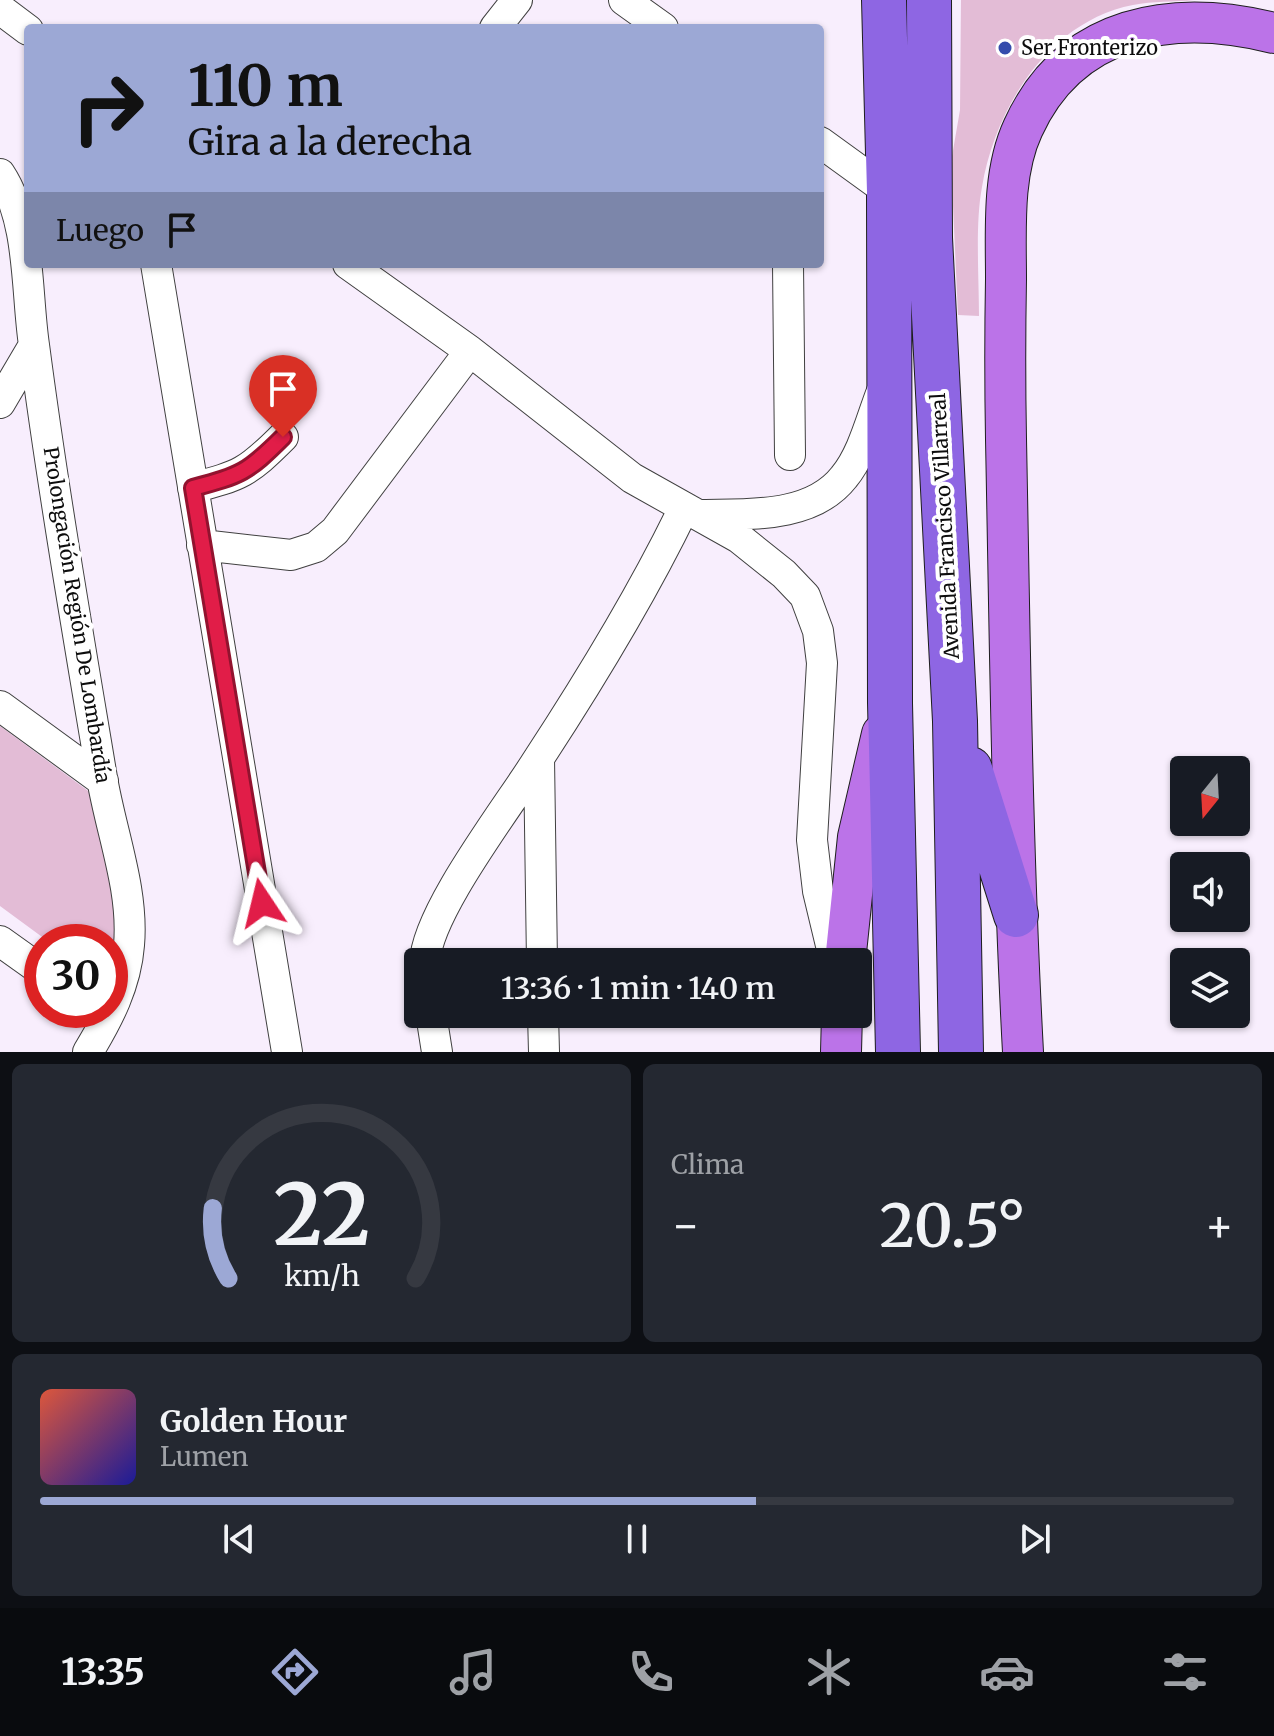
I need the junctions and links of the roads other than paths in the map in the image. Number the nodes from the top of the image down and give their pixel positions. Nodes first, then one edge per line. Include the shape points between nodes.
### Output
1 (517, 0) edge
2 (624, 0) edge
3 (884, 0) edge
4 (929, 0) edge
5 (0, 9) edge
6 (498, 24) edge
7 (657, 24) edge
8 (24, 27) edge
9 (1274, 33) edge
10 (824, 145) edge
11 (0, 174) edge
12 (889, 192) junction
13 (24, 257) edge
14 (25, 268) edge
15 (157, 268) edge
16 (354, 268) edge
17 (788, 268) edge
18 (34, 345) junction
19 (470, 351) junction
20 (887, 376) junction
21 (0, 403) edge
22 (283, 437) dead end
23 (790, 455) dead end
24 (193, 488) junction
25 (694, 512) junction
26 (202, 545) junction
27 (890, 703) junction
28 (0, 706) edge
29 (955, 721) junction
30 (539, 758) junction
31 (103, 781) junction
32 (1016, 915) junction
33 (0, 941) edge
34 (430, 948) edge
35 (542, 948) edge
36 (832, 948) edge
37 (846, 948) edge
38 (128, 956) edge
39 (24, 958) edge
40 (97, 1028) edge
41 (433, 1028) edge
42 (543, 1028) edge
43 (842, 1028) edge
44 (88, 1052) edge
45 (287, 1052) edge
46 (437, 1052) edge
47 (544, 1052) edge
48 (841, 1052) edge
49 (898, 1052) edge
50 (961, 1052) edge
51 (1023, 1052) edge

1 - 6 street
2 - 7 street
3 - 12 highway
4 - 29 highway, Avenida Francisco Villarreal via 930,238
5 - 8 street
9 - 32 main road via 1210,23 1160,25 1108,37 1075,59 1043,93 1022,128 1010,168 1004,374
10 - 12 street
11 - 13 street, Prolongación Región De Lombardía via 21,231
12 - 20 highway
14 - 18 street, Prolongación Región De Lombardía
15 - 24 street
16 - 19 street
17 - 23 street
18 - 21 street
18 - 31 street, Prolongación Región De Lombardía
19 - 25 street via 632,478
19 - 26 street via 335,531 316,547 291,555
20 - 25 street via 861,447 846,476 829,493 780,511
20 - 27 highway
22 - 24 street via 239,475
24 - 26 street
25 - 30 street via 662,554
25 - 36 street via 739,538 784,574 805,596 818,631 822,663 812,840
26 - 45 street
27 - 37 main road via 858,837
27 - 49 highway
28 - 31 street
29 - 32 highway
29 - 50 highway, Avenida Francisco Villarreal
30 - 34 street via 443,906
30 - 35 street
31 - 38 street, Prolongación Región De Lombardía via 127,899
32 - 51 main road
33 - 39 street
40 - 44 street, Prolongación Región De Lombardía
41 - 46 street
42 - 47 street
43 - 48 main road

